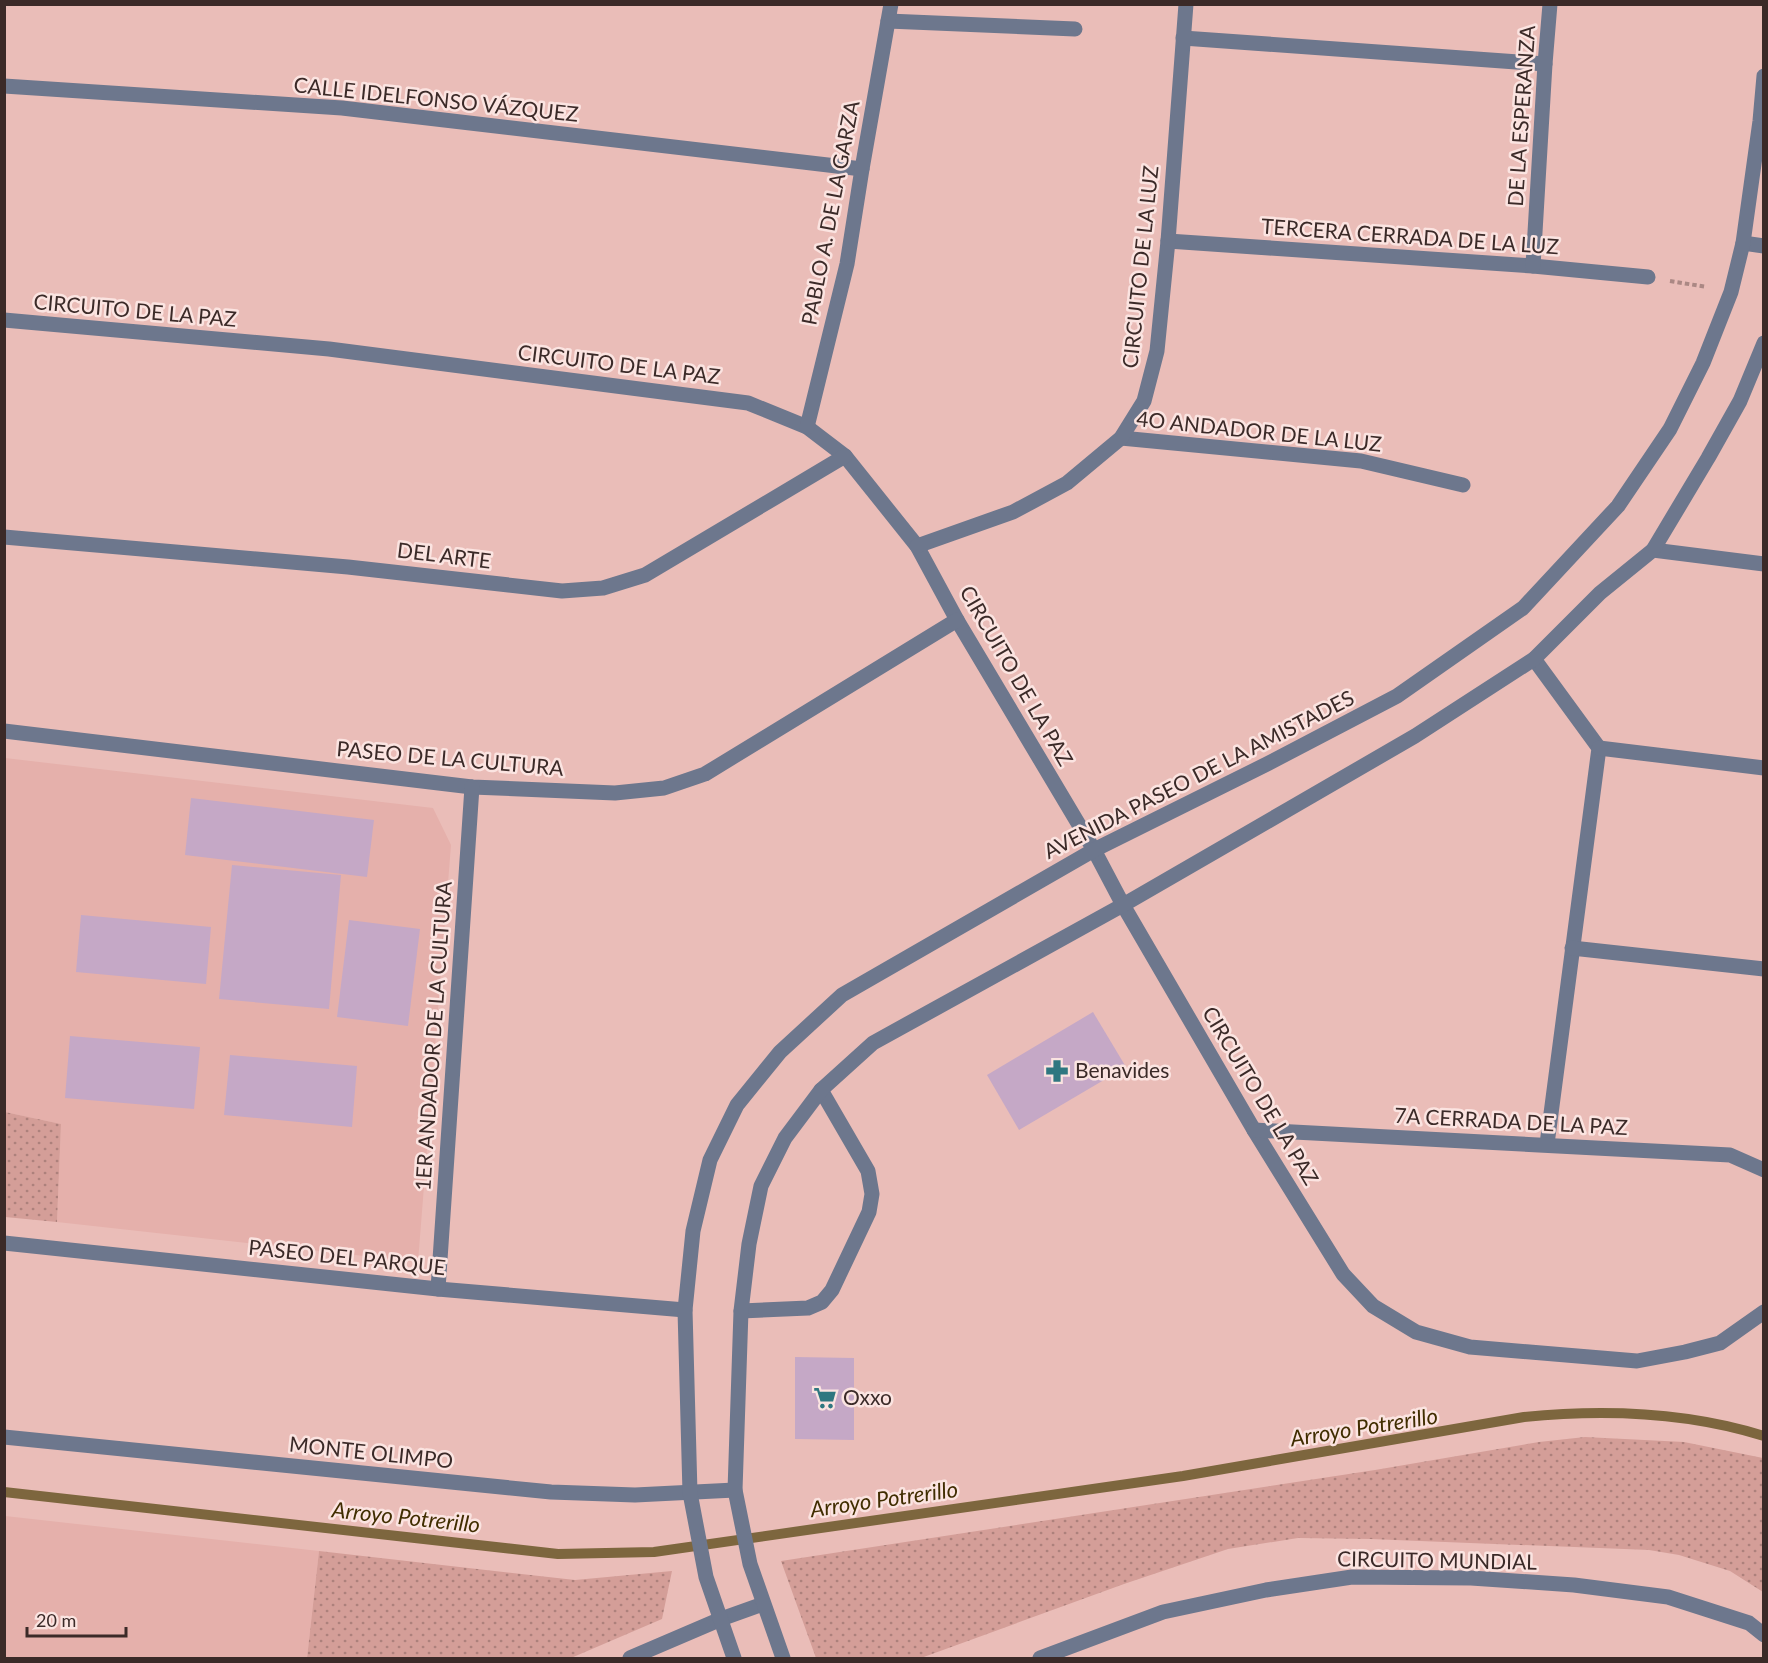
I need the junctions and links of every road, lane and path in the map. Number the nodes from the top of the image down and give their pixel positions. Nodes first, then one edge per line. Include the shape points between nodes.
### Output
1 (891, 4) edge
2 (1186, 4) edge
3 (1550, 4) edge
4 (888, 21) junction
5 (1075, 29) dead end
6 (1183, 38) junction
7 (1545, 64) junction
8 (1764, 76) edge
9 (4, 86) edge
10 (862, 169) junction
11 (1168, 241) junction
12 (1743, 243) junction
13 (1764, 246) edge
14 (1533, 266) junction
15 (1648, 277) joint
16 (1731, 292) junction
17 (4, 321) edge
18 (1764, 343) edge
19 (807, 427) junction
20 (1121, 438) junction
21 (845, 456) junction
22 (1463, 485) dead end
23 (4, 537) edge
24 (917, 546) junction
25 (1653, 549) junction
26 (1764, 564) edge
27 (957, 620) junction
28 (1534, 659) junction
29 (4, 731) edge
30 (1599, 748) junction
31 (1764, 768) edge
32 (472, 787) junction
33 (1094, 850) junction
34 (1123, 905) junction
35 (1572, 948) junction
36 (1764, 969) edge
37 (821, 1089) junction
38 (1254, 1130) junction
39 (1547, 1144) junction
40 (1764, 1170) edge
41 (4, 1243) edge
42 (438, 1289) junction
43 (685, 1310) junction
44 (741, 1311) junction
45 (1764, 1312) edge
46 (4, 1437) edge
47 (735, 1490) junction
48 (690, 1493) junction
49 (763, 1604) junction
50 (721, 1619) junction
51 (1764, 1635) edge
52 (630, 1659) edge
53 (734, 1659) edge
54 (783, 1659) edge
55 (1040, 1659) edge

1 - 4 street, PABLO A. DE LA GARZA
2 - 6 street, CIRCUITO DE LA LUZ
3 - 7 street, DE LA ESPERANZA
4 - 5 street
4 - 10 street, PABLO A. DE LA GARZA
6 - 7 street
6 - 11 street, CIRCUITO DE LA LUZ
7 - 14 street, DE LA ESPERANZA
8 - 12 street, AVENIDA PASEO DE LA AMISTADES
9 - 10 street, CALLE IDELFONSO VÁZQUEZ via 342,108
10 - 19 street, PABLO A. DE LA GARZA via 847,264
11 - 14 street, TERCERA CERRADA DE LA LUZ
11 - 20 street, CIRCUITO DE LA LUZ via 1157,351 1144,401
12 - 13 street
12 - 16 street, AVENIDA PASEO DE LA AMISTADES
14 - 15 street, TERCERA CERRADA DE LA LUZ
15 - 16 path
16 - 33 street, AVENIDA PASEO DE LA AMISTADES via 1703,363 1670,429 1618,506 1523,608 1397,696
17 - 19 street, CIRCUITO DE LA PAZ via 329,349 748,403
18 - 25 street via 1740,401
19 - 21 street, CIRCUITO DE LA PAZ
20 - 22 street, 4O ANDADOR DE LA LUZ via 1360,461
20 - 24 street, CIRCUITO DE LA LUZ via 1067,483 1013,512
21 - 23 street, DEL ARTE via 645,575 603,588 562,591 348,567
21 - 24 street, CIRCUITO DE LA PAZ
24 - 27 street, CIRCUITO DE LA PAZ
25 - 26 street
25 - 28 street via 1600,593
27 - 32 street, PASEO DE LA CULTURA via 705,774 664,788 615,793
27 - 33 street, CIRCUITO DE LA PAZ
28 - 30 street
28 - 34 street via 1415,736
29 - 32 street, PASEO DE LA CULTURA
30 - 31 street
30 - 35 street
32 - 42 street, 1ER ANDADOR DE LA CULTURA
33 - 34 street, CIRCUITO DE LA PAZ
33 - 43 street, AVENIDA PASEO DE LA AMISTADES via 842,995 780,1052 737,1105 710,1160 693,1231
34 - 37 street via 873,1043
34 - 38 street, CIRCUITO DE LA PAZ
35 - 36 street
35 - 39 street
37 - 44 street via 785,1138 761,1186
37 - 44 street via 868,1171 872,1194 869,1212 832,1290 822,1302 808,1308
38 - 39 street, 7A CERRADA DE LA PAZ
38 - 45 street, CIRCUITO DE LA PAZ via 1343,1274 1373,1306 1416,1332 1470,1347 1637,1361 1720,1343
39 - 40 street, 7A CERRADA DE LA PAZ via 1730,1155
41 - 42 street, PASEO DEL PARQUE
42 - 43 street, PASEO DEL PARQUE
43 - 48 street, AVENIDA PASEO DE LA AMISTADES
44 - 47 street
46 - 48 street, MONTE OLIMPO via 551,1492
47 - 48 street, MONTE OLIMPO
47 - 49 street via 750,1564
48 - 50 street, AVENIDA PASEO DE LA AMISTADES via 706,1577
49 - 50 street
49 - 54 street
50 - 52 street
50 - 53 street, AVENIDA PASEO DE LA AMISTADES
51 - 55 street, CIRCUITO MUNDIAL via 1749,1623 1668,1597 1471,1578 1352,1577 1163,1612

